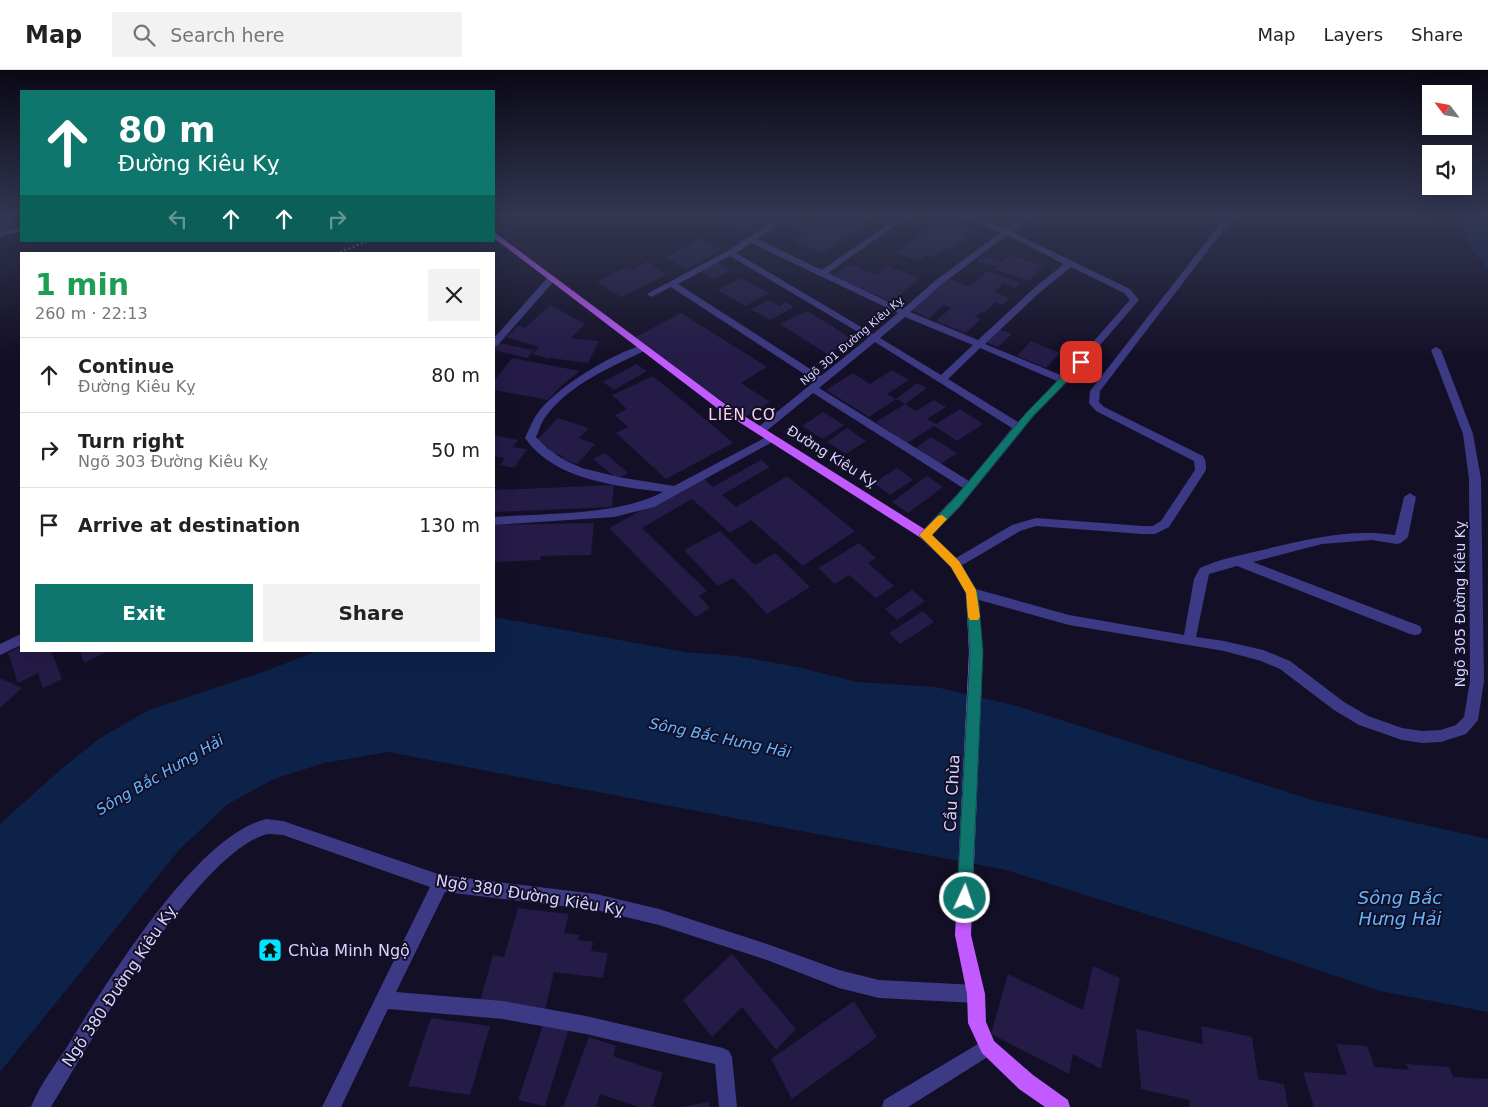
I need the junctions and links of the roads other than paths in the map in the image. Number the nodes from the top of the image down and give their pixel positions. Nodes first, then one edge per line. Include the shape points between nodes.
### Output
1 (531, 263) edge
2 (711, 263) edge
3 (748, 263) edge
4 (800, 263) edge
5 (837, 263) edge
6 (963, 263) edge
7 (1195, 263) edge
8 (1069, 264) joint
9 (822, 274) junction
10 (551, 279) junction
11 (672, 284) junction
12 (651, 294) dead end
13 (904, 313) junction
14 (874, 338) junction
15 (495, 343) edge
16 (979, 344) junction
17 (643, 348) junction
18 (1436, 350) dead end
19 (941, 380) junction
20 (1064, 380) junction
21 (817, 384) junction
22 (1018, 427) junction
23 (760, 431) junction
24 (772, 438) junction
25 (970, 486) junction
26 (676, 490) junction
27 (1410, 497) dead end
28 (495, 521) edge
29 (925, 535) junction
30 (1236, 560) junction
31 (955, 564) junction
32 (972, 593) junction
33 (1415, 630) dead end
34 (20, 639) edge
35 (1189, 641) junction
36 (0, 650) edge
37 (976, 652) joint
38 (441, 883) junction
39 (976, 994) junction
40 (383, 1000) junction
41 (988, 1047) junction
42 (40, 1107) edge
43 (331, 1107) edge
44 (728, 1107) edge
45 (890, 1107) edge
46 (1061, 1107) edge

1 - 10 main road, Đường Kiêu Kỵ
2 - 11 street
3 - 14 street
4 - 9 street
5 - 9 street
6 - 13 street, Ngõ 301 Đường Kiêu Kỵ
7 - 31 street via 1096,391 1094,398 1094,404 1100,409 1157,436 1198,459 1201,464 1165,524 1155,530 1142,530 1036,522 1016,528
8 - 16 street
8 - 20 street via 1122,285 1135,300
9 - 13 street
10 - 15 street
10 - 17 main road, Đường Kiêu Kỵ
11 - 12 street
11 - 21 street
13 - 14 street, Ngõ 301 Đường Kiêu Kỵ
13 - 16 street
14 - 19 street
14 - 21 street, Ngõ 301 Đường Kiêu Kỵ
16 - 19 street
16 - 20 street
17 - 23 main road, Đường Kiêu Kỵ
17 - 26 street via 606,365 562,395 541,415 530,438 540,450 590,475
18 - 35 street, Ngõ 305 Đường Kiêu Kỵ via 1468,434 1475,479 1477,681 1470,720 1461,730 1441,736 1402,734 1364,721 1284,665 1224,646
19 - 22 street
20 - 22 street
21 - 23 street, Ngõ 301 Đường Kiêu Kỵ
21 - 25 street
22 - 25 street
23 - 24 main road, Đường Kiêu Kỵ
24 - 26 street
24 - 29 main road, Đường Kiêu Kỵ
25 - 29 street
26 - 28 street via 650,504 614,513
27 - 30 street via 1402,537 1397,540 1372,536 1322,540
29 - 31 main road, Đường Kiêu Kỵ
30 - 33 street
30 - 35 street via 1204,571
31 - 32 main road, Đường Kiêu Kỵ
32 - 35 street, Ngõ 305 Đường Kiêu Kỵ via 1069,620
32 - 37 main road, Đường Kiêu Kỵ
34 - 36 street
37 - 39 main road, Cầu Chùa via 963,935
38 - 39 street, Ngõ 380 Đường Kiêu Kỵ via 596,902 659,918 839,979 879,989
38 - 40 street
38 - 42 street, Ngõ 380 Đường Kiêu Kỵ via 283,828 264,826 245,835 223,851 178,899 119,982
39 - 41 main road via 977,1023
40 - 43 street
40 - 44 street via 503,1010 723,1057
41 - 45 street
41 - 46 main road via 1026,1082

